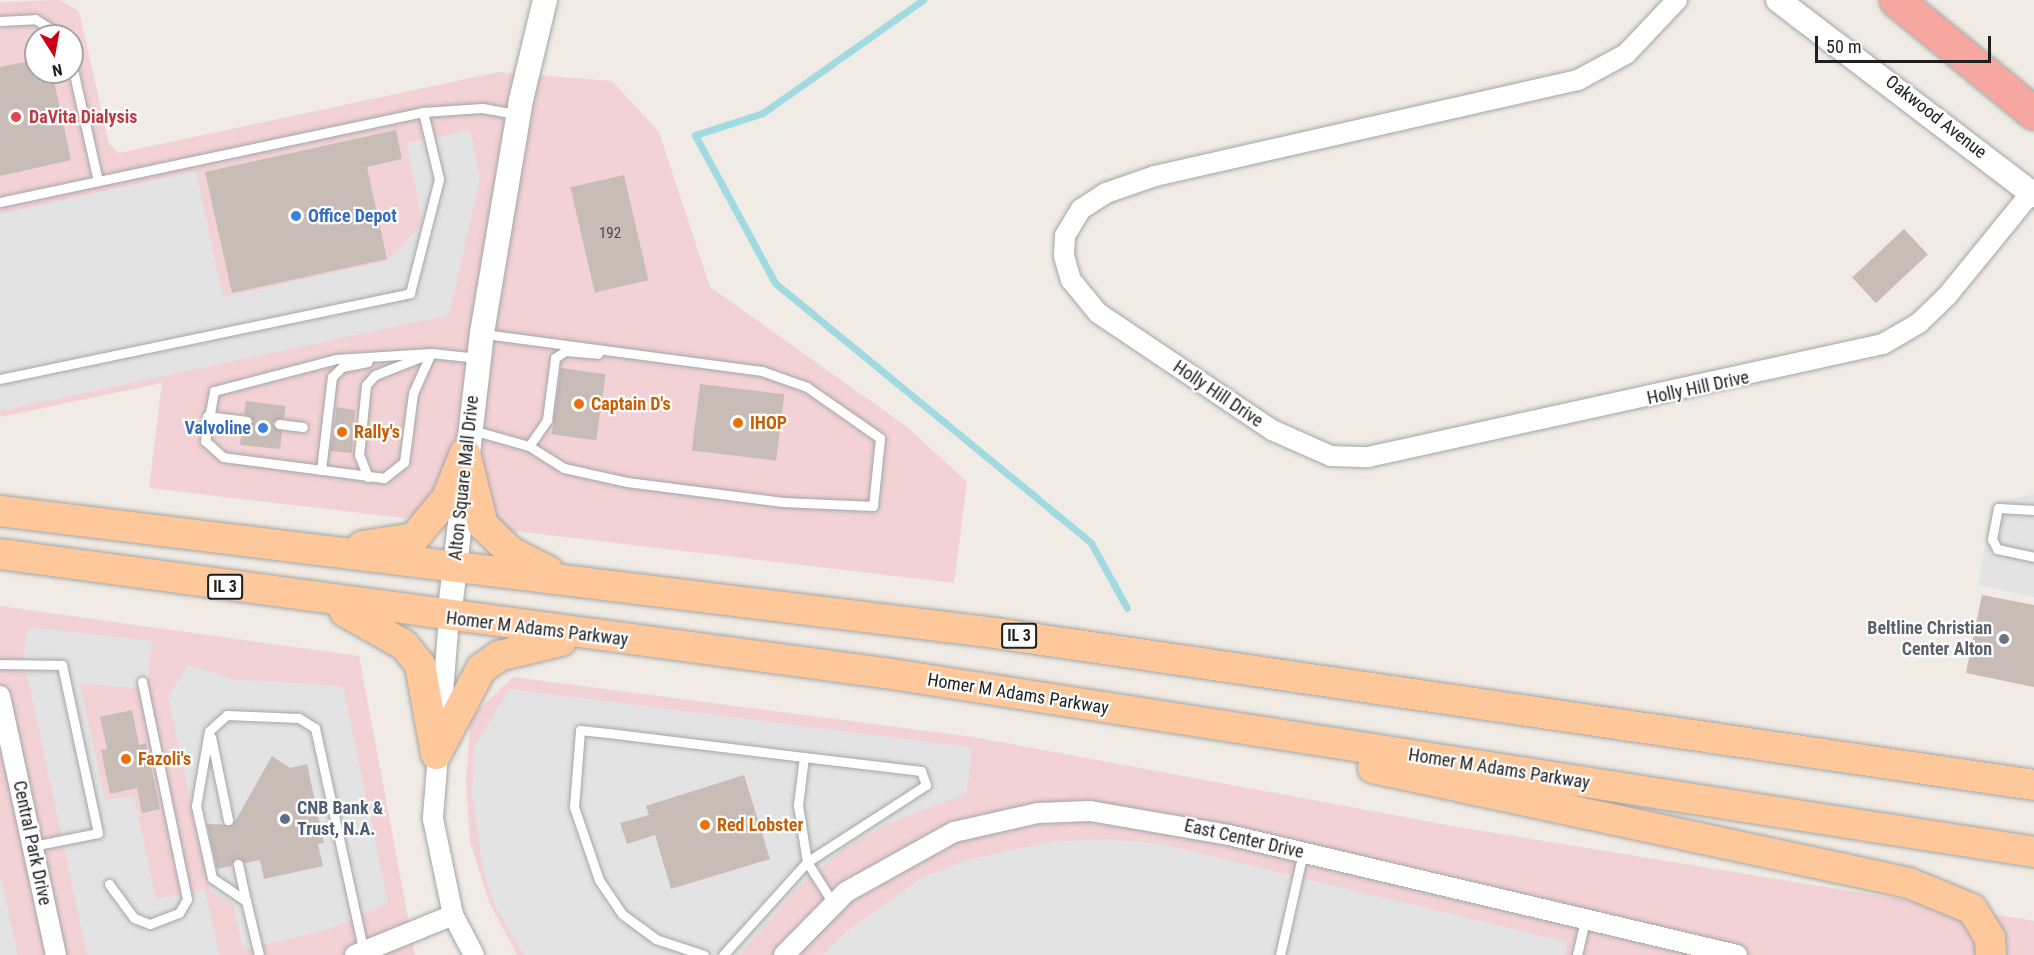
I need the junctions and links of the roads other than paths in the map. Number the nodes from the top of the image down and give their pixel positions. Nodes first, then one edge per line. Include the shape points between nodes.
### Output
1 (545, 0) edge
2 (1677, 0) edge
3 (1778, 0) edge
4 (1896, 0) edge
5 (0, 21) edge
6 (43, 24) edge
7 (76, 84) edge
8 (423, 112) junction
9 (2034, 112) edge
10 (519, 115) junction
11 (98, 181) junction
12 (2033, 194) edge
13 (0, 202) edge
14 (482, 333) junction
15 (621, 352) junction
16 (431, 353) junction
17 (403, 355) junction
18 (478, 358) junction
19 (0, 379) edge
20 (207, 416) junction
21 (247, 421) dead end
22 (279, 424) dead end
23 (303, 427) dead end
24 (466, 441) junction
25 (529, 446) junction
26 (321, 470) junction
27 (368, 477) junction
28 (2034, 510) edge
29 (0, 511) edge
30 (314, 550) junction
31 (0, 554) edge
32 (2034, 557) edge
33 (454, 568) junction
34 (600, 585) junction
35 (318, 601) junction
36 (449, 618) junction
37 (598, 637) junction
38 (0, 664) edge
39 (885, 673) junction
40 (142, 682) dead end
41 (0, 696) edge
42 (209, 731) junction
43 (436, 754) junction
44 (804, 757) junction
45 (2034, 785) edge
46 (228, 820) dead end
47 (33, 846) junction
48 (1303, 852) junction
49 (2034, 852) edge
50 (807, 862) junction
51 (238, 864) dead end
52 (109, 884) dead end
53 (246, 901) junction
54 (833, 903) junction
55 (453, 915) junction
56 (1585, 919) junction
57 (360, 953) edge
58 (56, 955) edge
59 (258, 955) edge
60 (474, 955) edge
61 (704, 955) edge
62 (723, 955) edge
63 (784, 955) edge
64 (1280, 955) edge
65 (1577, 955) edge
66 (1737, 955) edge
67 (1991, 955) edge

1 - 10 street, Alton Square Mall Drive
2 - 12 street, Holly Hill Drive via 1626,54 1578,80 1155,177 1106,193 1081,209 1065,236 1071,280 1098,313 1272,430 1331,456 1368,457 1883,344 1919,323 1947,296
3 - 12 street, Oakwood Avenue
4 - 9 highway
5 - 6 lane via 35,19
7 - 11 lane
8 - 10 lane via 482,108
8 - 11 lane
8 - 19 lane via 439,179 410,293
10 - 14 street, Alton Square Mall Drive
11 - 13 lane
14 - 15 lane
14 - 18 street, Alton Square Mall Drive
15 - 25 lane via 565,351 555,358 547,420
15 - 25 lane via 762,370 807,387 880,438 873,506 783,502 627,482 564,468
16 - 17 lane
16 - 18 lane
16 - 27 lane via 413,393 404,462 384,478
16 - 27 lane via 375,375 366,385 358,454
17 - 20 lane via 336,359 226,386 209,398
17 - 26 lane via 342,367 332,376
18 - 24 street, Alton Square Mall Drive
20 - 21 lane
20 - 26 lane via 205,441 223,457
22 - 23 lane
24 - 25 lane
24 - 30 main road via 447,498 414,538
24 - 33 street, Alton Square Mall Drive
24 - 34 main road via 483,525 533,567
26 - 27 lane
28 - 32 lane via 1998,508 1992,539 1996,549
29 - 30 main road, IL 3
30 - 33 main road, IL 3
31 - 35 main road, Homer M Adams Parkway / IL 3
33 - 34 main road, IL 3
33 - 36 street, Alton Square Mall Drive
34 - 45 main road, IL 3 via 996,633
35 - 36 main road, Homer M Adams Parkway / IL 3
35 - 43 main road via 370,622 404,645 420,665
36 - 37 main road, Homer M Adams Parkway / IL 3
36 - 43 street, Alton Square Mall Drive
37 - 39 main road, Homer M Adams Parkway / IL 3
37 - 43 main road via 535,645 499,656 471,685
38 - 47 lane via 62,665 98,833
39 - 49 main road, Homer M Adams Parkway / IL 3
39 - 67 main road via 1274,747 1909,883 1972,909 1990,938
40 - 52 lane via 187,899 179,913 150,924 134,918
41 - 47 street, Central Park Drive
42 - 46 lane
42 - 53 lane via 196,806 212,878
42 - 57 lane via 227,714 298,718 315,728
43 - 55 street, Alton Square Mall Drive via 433,819
44 - 50 lane via 798,805
44 - 50 lane via 921,771 926,785
44 - 61 lane via 580,730 574,807 599,880 622,914 656,939
47 - 58 street, Central Park Drive
48 - 54 street, East Center Drive via 1133,815 1038,813 954,832 888,865
48 - 56 street, East Center Drive
48 - 64 lane
50 - 54 lane
50 - 62 lane
51 - 53 lane
53 - 59 lane
54 - 63 street, East Center Drive
55 - 57 street
55 - 60 street, Alton Square Mall Drive
56 - 65 lane
56 - 66 street, East Center Drive

